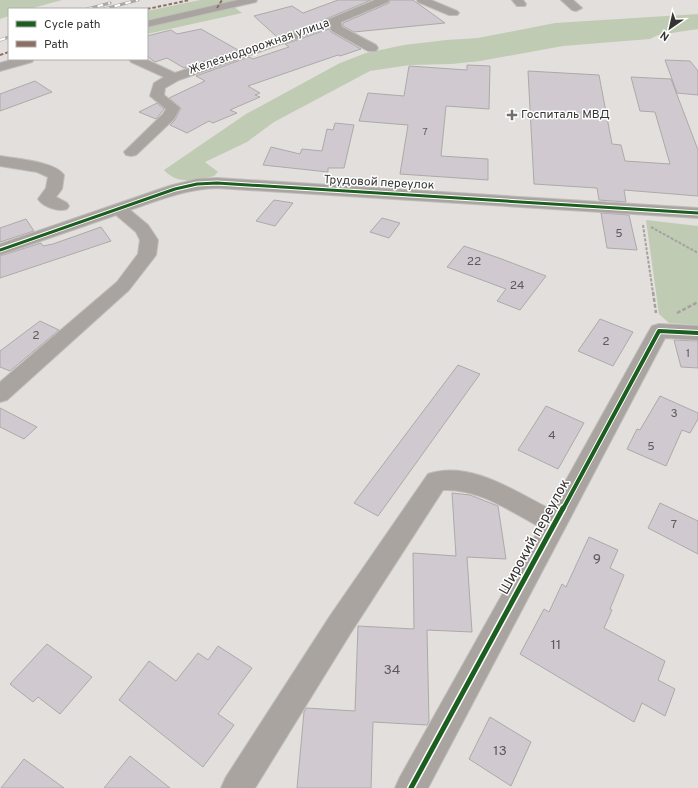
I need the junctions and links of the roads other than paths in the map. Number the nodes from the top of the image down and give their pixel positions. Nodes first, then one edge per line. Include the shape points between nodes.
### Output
1 (252, 0) edge
2 (384, 0) edge
3 (422, 0) edge
4 (566, 0) edge
5 (576, 8) dead end
6 (453, 13) dead end
7 (335, 20) junction
8 (148, 24) edge
9 (372, 48) dead end
10 (24, 60) edge
11 (137, 60) edge
12 (0, 67) edge
13 (174, 77) junction
14 (131, 152) dead end
15 (0, 161) edge
16 (61, 206) dead end
17 (118, 208) junction
18 (698, 213) edge
19 (0, 250) edge
20 (698, 333) edge
21 (0, 394) edge
22 (555, 523) junction
23 (237, 788) edge
24 (411, 788) edge

1 - 8 street
2 - 7 street, Железнодорожная улица
3 - 6 street
4 - 5 street
7 - 9 street via 336,29
7 - 13 street, Железнодорожная улица
10 - 12 street
11 - 13 street, Железнодорожная улица
13 - 14 street via 159,86 156,96 173,108 169,116
15 - 16 street via 41,168 56,175 54,189 46,199
17 - 18 street, Трудовой переулок via 175,189 217,183
17 - 19 street, Трудовой переулок
17 - 21 street via 142,229 149,240 147,256 123,286
20 - 22 street, Широкий переулок via 659,331
22 - 23 street via 480,485 451,480 436,481 340,625
22 - 24 street, Широкий переулок

